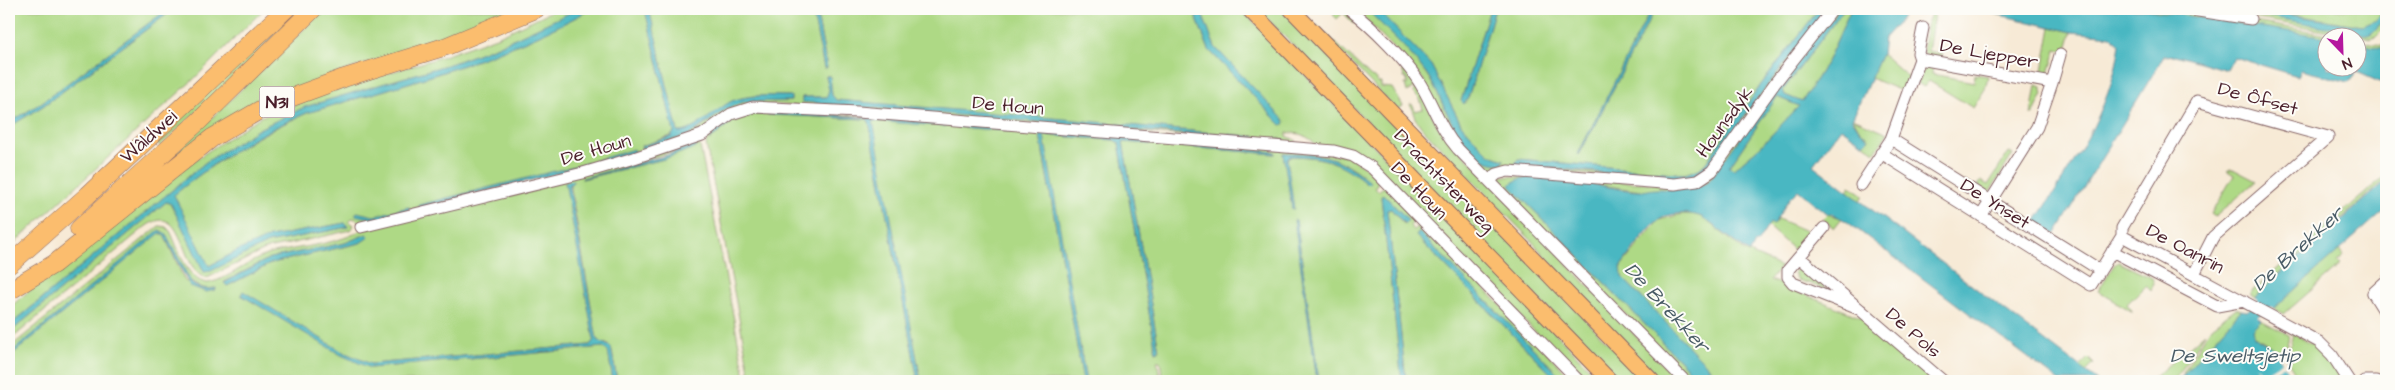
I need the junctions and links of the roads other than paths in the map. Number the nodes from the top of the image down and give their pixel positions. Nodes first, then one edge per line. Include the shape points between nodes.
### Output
1 (270, 9) edge
2 (286, 9) edge
3 (313, 9) edge
4 (536, 9) edge
5 (1249, 9) edge
6 (1291, 9) edge
7 (1349, 9) edge
8 (1833, 9) edge
9 (2185, 9) edge
10 (2251, 19) dead end
11 (1923, 28) dead end
12 (2060, 55) dead end
13 (1920, 59) junction
14 (2052, 83) junction
15 (208, 84) junction
16 (1891, 139) junction
17 (1881, 153) junction
18 (1490, 180) junction
19 (1861, 185) dead end
20 (1991, 201) junction
21 (1981, 216) junction
22 (361, 227) dead end
23 (1824, 228) dead end
24 (2122, 236) junction
25 (2112, 251) junction
26 (1799, 257) junction
27 (9, 265) edge
28 (2100, 270) junction
29 (2194, 274) junction
30 (2386, 281) edge
31 (2091, 285) joint
32 (9, 292) edge
33 (2245, 302) junction
34 (1861, 310) junction
35 (2386, 314) edge
36 (1579, 381) edge
37 (1610, 381) edge
38 (1652, 381) edge
39 (1685, 381) edge
40 (1943, 381) edge
41 (2349, 381) edge
42 (2364, 381) edge
43 (2376, 381) edge

1 - 15 highway via 237,43
2 - 15 highway, Wâldwei
3 - 32 highway, Wâldwei / N31 via 199,121
4 - 32 highway, N31 via 447,46 265,107 212,138 54,264
5 - 37 main road, Drachtsterweg
6 - 38 main road, Drachtsterweg
7 - 18 street, Drachtsterweg via 1412,72 1450,140
8 - 18 street, Hounsdyk via 1718,164 1697,182 1675,184 1508,171
9 - 10 street
11 - 13 street, De Ljepper via 1918,53
12 - 14 street, De Ljepper
13 - 14 street, De Ljepper
13 - 16 street, De Ljepper
14 - 20 street, De Ljepper via 2037,127
15 - 27 highway, Wâldwei
16 - 17 street, De Ljepper
16 - 20 street, De Ynset
17 - 19 street, De Ljepper
17 - 21 street, De Ynset
18 - 39 street, Drachtsterweg
20 - 21 street, De Ljepper
20 - 28 street, De Ynset
21 - 31 street, De Ynset
22 - 36 street, De Houn via 644,155 702,135 731,114 753,107 849,111 1334,151 1353,156 1372,168
23 - 26 street, De Pols
24 - 25 street, De Ôfset
24 - 29 street, De Oanrin
24 - 29 street, De Ôfset via 2122,228 2197,100 2328,137 2213,237
25 - 28 street, De Ôfset
25 - 33 street via 2217,306
26 - 34 street, De Pols
26 - 34 street, De Pols via 1788,270 1790,280
28 - 31 street, De Ôfset
29 - 33 street, De Oanrin
30 - 35 street via 2373,293
33 - 41 street, De Oanrin via 2319,342
34 - 40 street, De Pols
42 - 43 street

